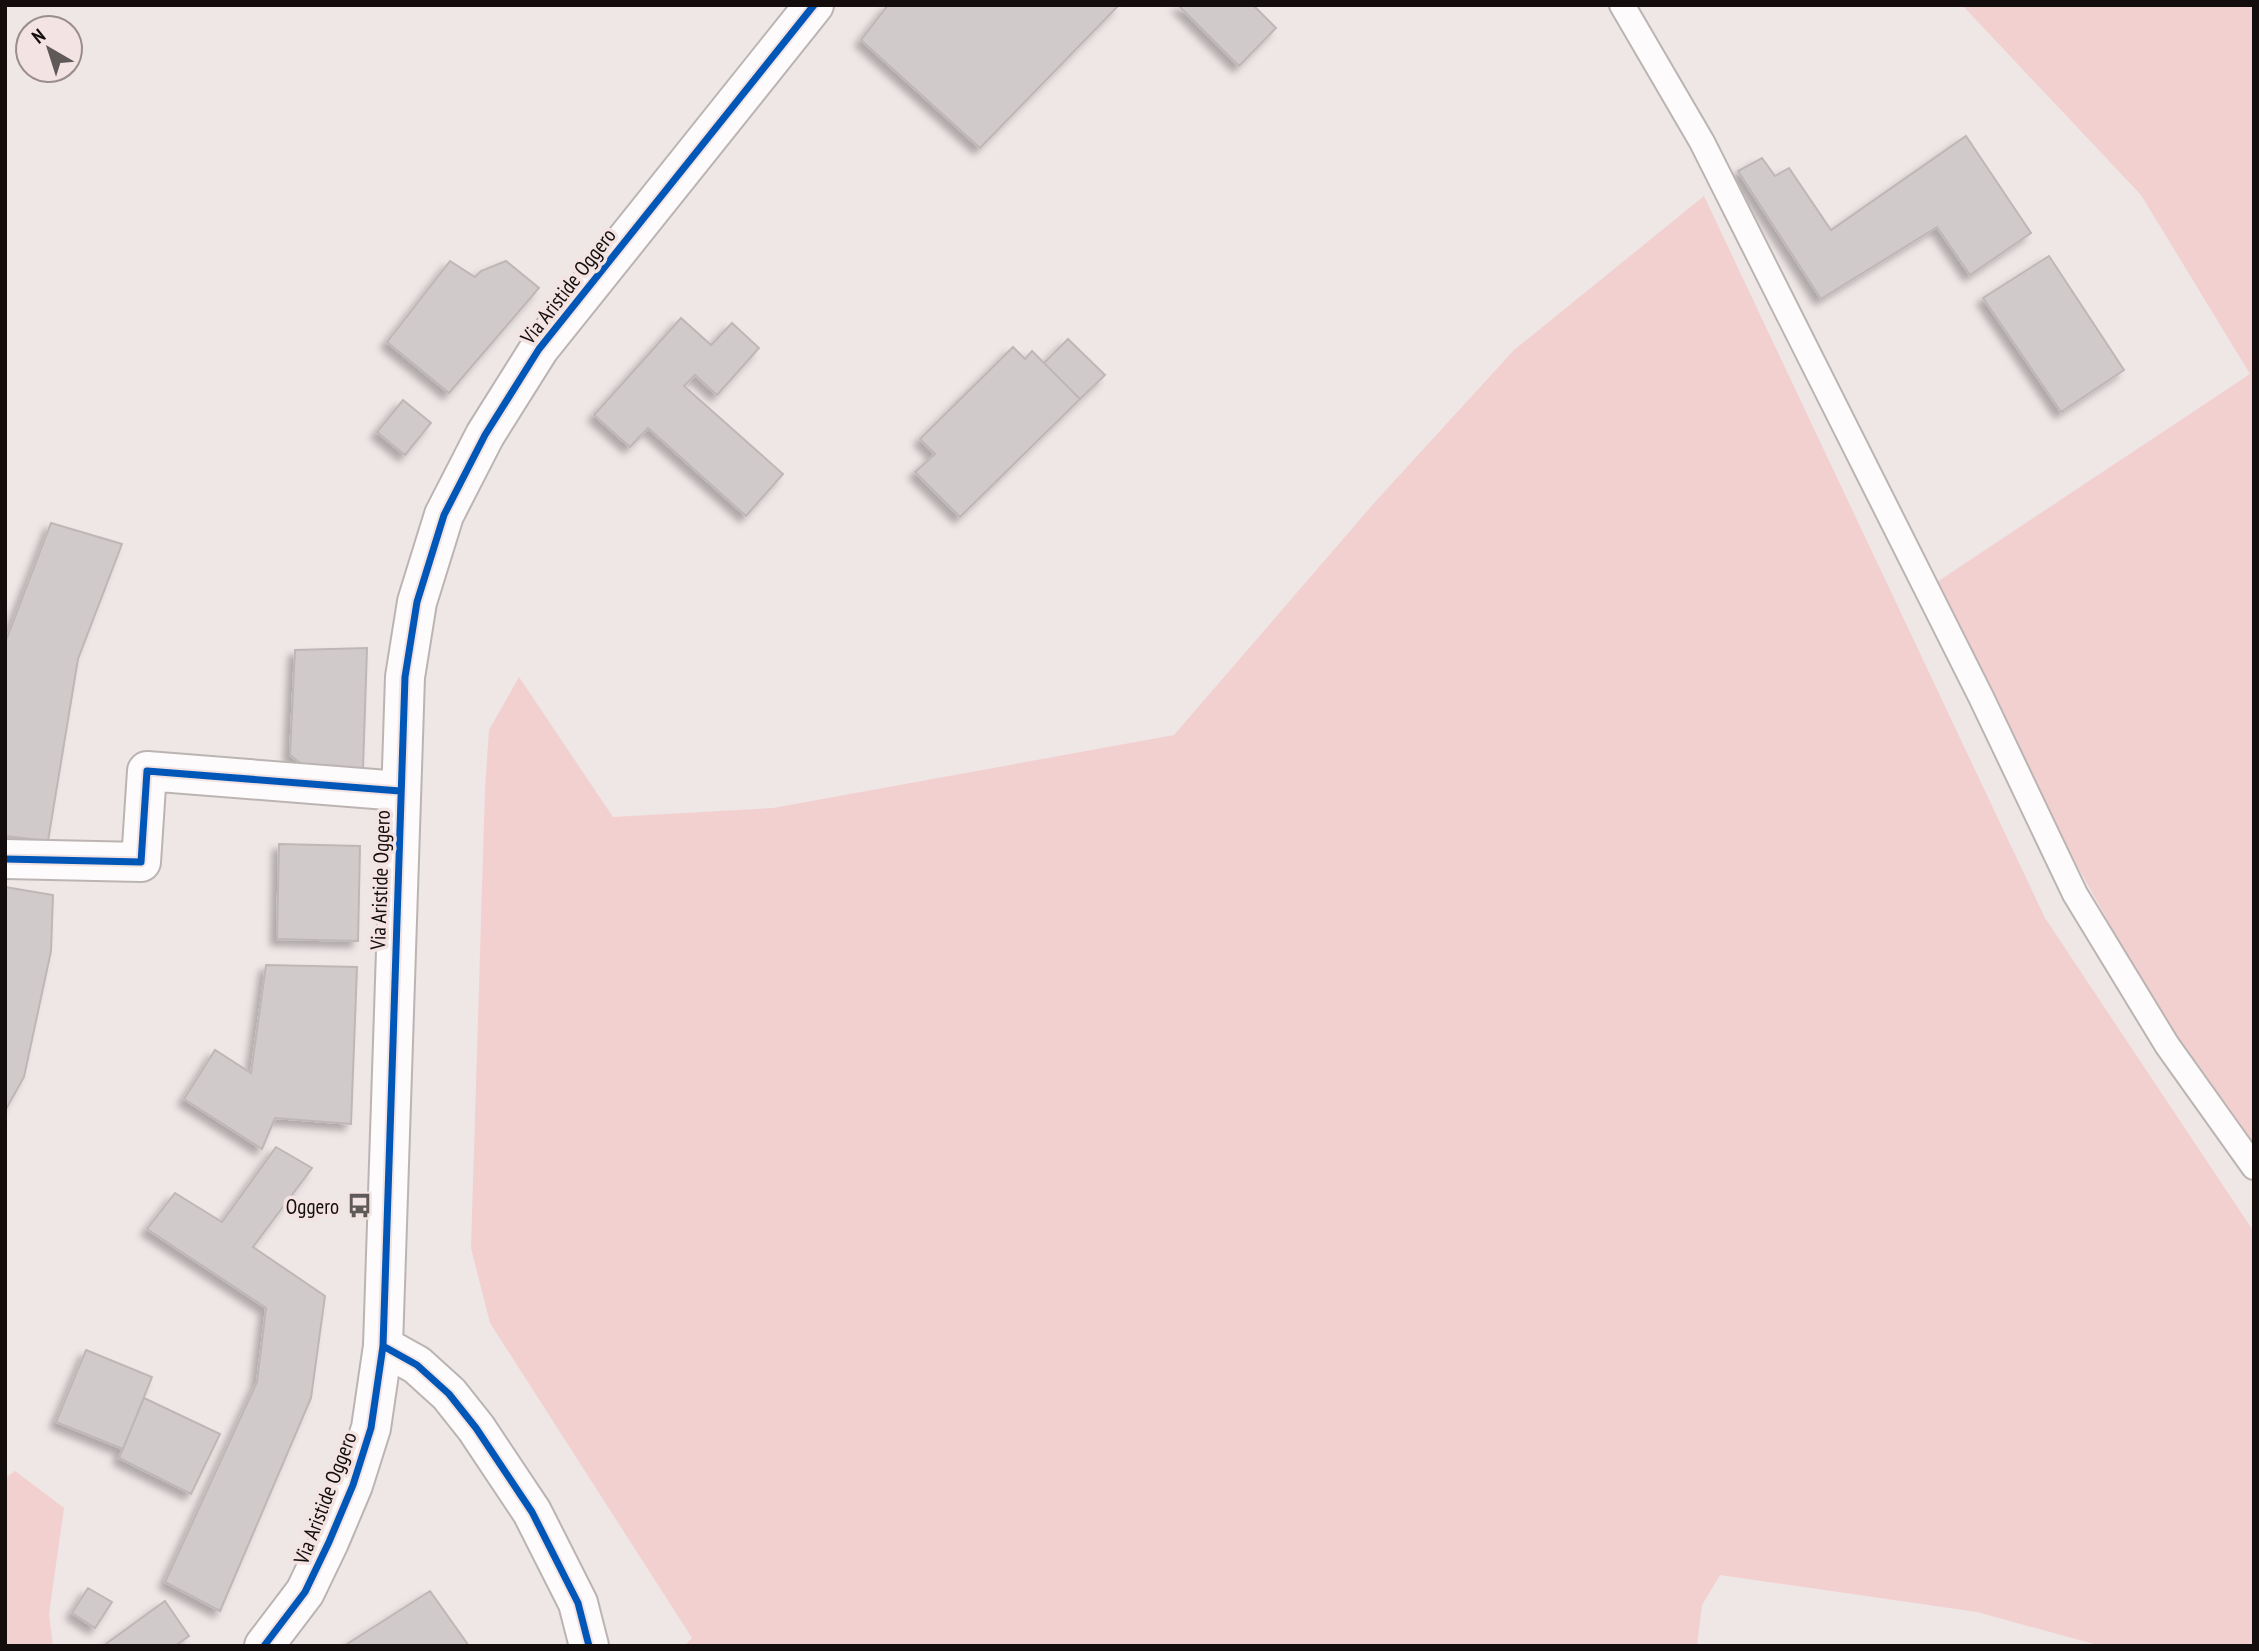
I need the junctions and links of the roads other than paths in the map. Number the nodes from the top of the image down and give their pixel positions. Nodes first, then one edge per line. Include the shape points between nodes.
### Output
1 (814, 5) edge
2 (1622, 5) edge
3 (400, 791) junction
4 (5, 859) edge
5 (2254, 1167) edge
6 (383, 1346) junction
7 (264, 1646) edge
8 (589, 1646) edge

1 - 3 main road, Via Aristide Oggero via 539,349 485,435 444,515 417,602 405,677
2 - 5 lane via 1702,142 2075,894 2167,1045
3 - 4 main road via 147,771 141,862
3 - 6 main road, Via Aristide Oggero
6 - 7 main road, Via Aristide Oggero via 371,1428 348,1496 305,1592
6 - 8 main road via 417,1365 449,1394 475,1428 531,1512 578,1603

